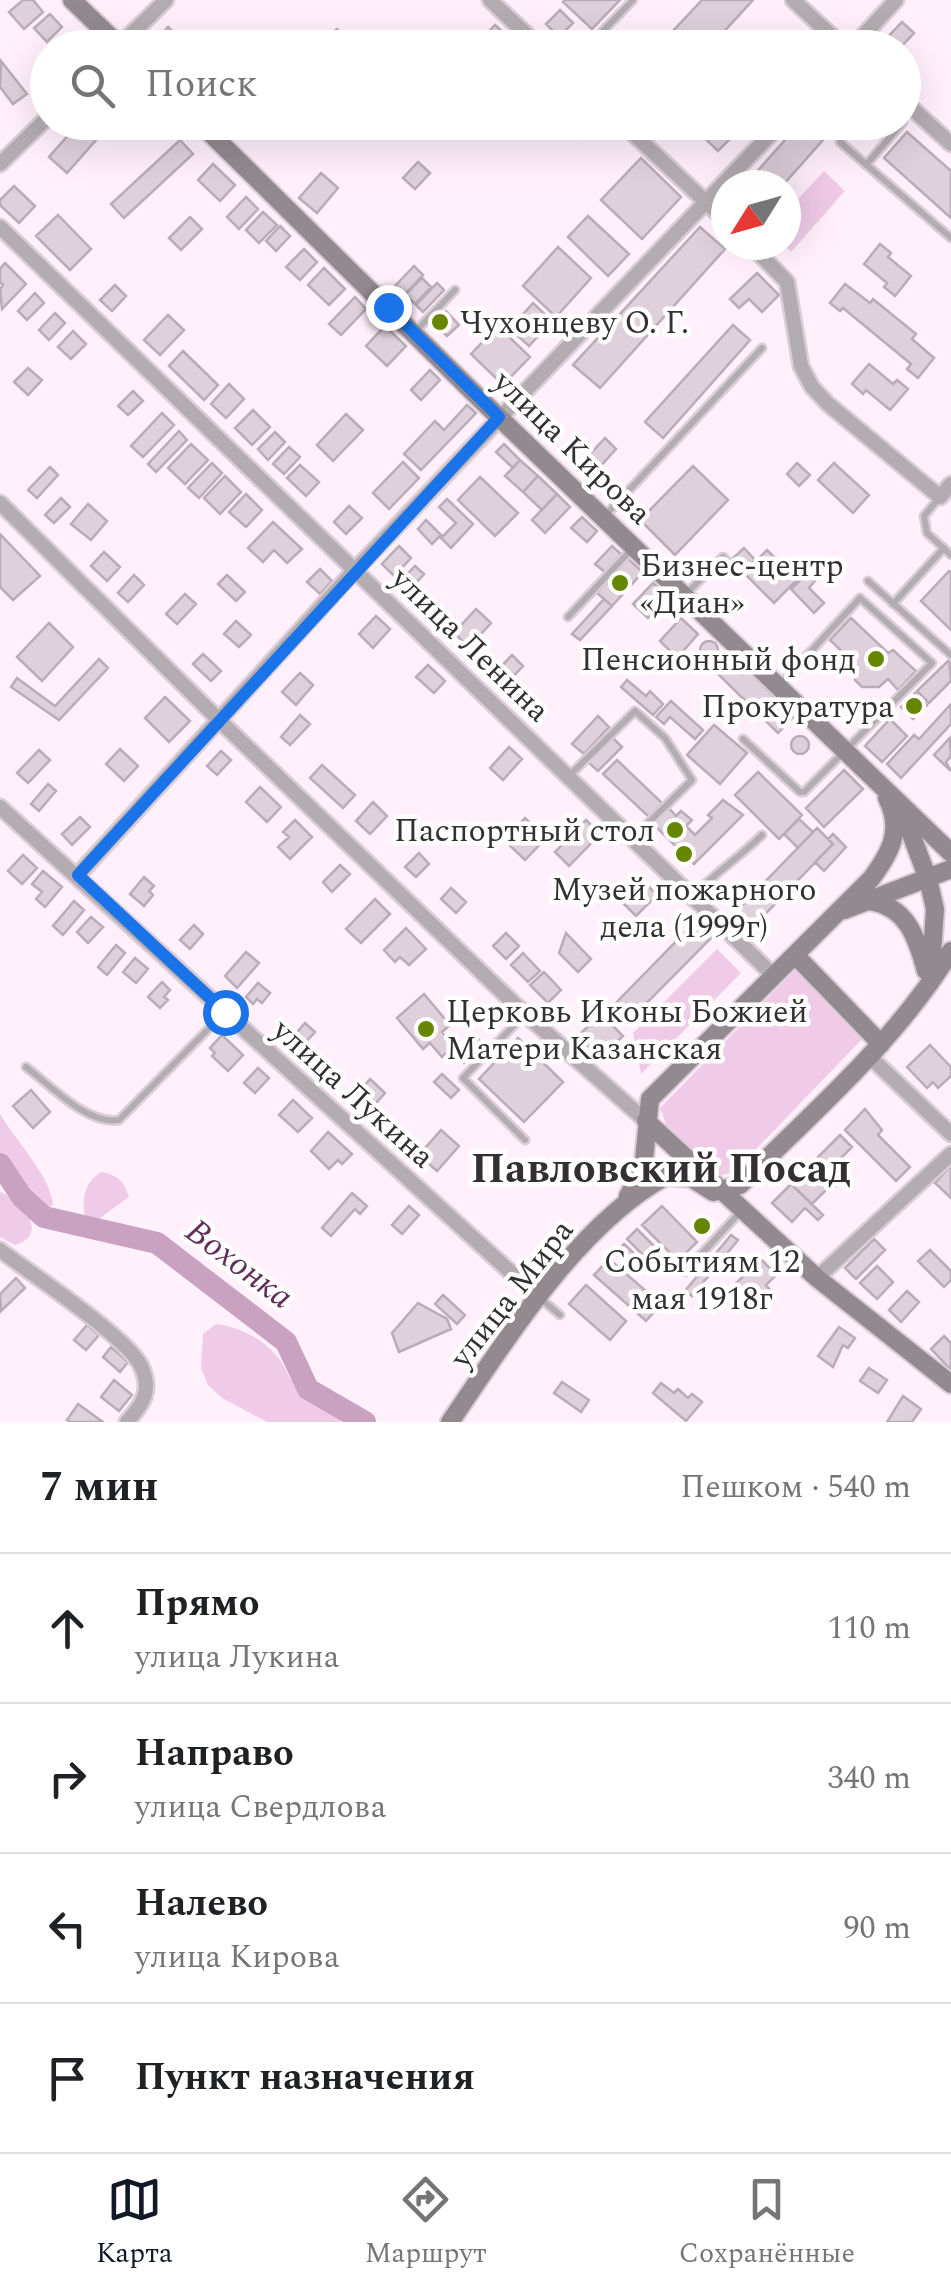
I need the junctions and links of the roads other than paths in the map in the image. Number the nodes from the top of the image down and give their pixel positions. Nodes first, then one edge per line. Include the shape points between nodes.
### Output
1 (72, 0) edge
2 (166, 0) edge
3 (490, 0) edge
4 (633, 0) edge
5 (896, 0) edge
6 (796, 1) edge
7 (102, 30) edge
8 (136, 30) edge
9 (522, 30) edge
10 (604, 30) edge
11 (829, 30) edge
12 (867, 30) edge
13 (921, 124) edge
14 (30, 135) edge
15 (217, 140) edge
16 (640, 140) edge
17 (765, 140) edge
18 (885, 140) edge
19 (840, 142) dead end
20 (951, 144) edge
21 (0, 164) edge
22 (866, 164) junction
23 (706, 203) junction
24 (711, 208) edge
25 (0, 226) edge
26 (951, 238) edge
27 (765, 260) edge
28 (454, 290) dead end
29 (414, 333) junction
30 (762, 348) dead end
31 (499, 417) junction
32 (951, 484) edge
33 (940, 497) junction
34 (0, 504) edge
35 (603, 518) junction
36 (634, 548) junction
37 (944, 548) junction
38 (951, 554) edge
39 (734, 569) dead end
40 (355, 570) junction
41 (868, 580) dead end
42 (684, 597) junction
43 (893, 604) junction
44 (568, 617) dead end
45 (951, 655) edge
46 (778, 687) junction
47 (220, 721) junction
48 (743, 739) dead end
49 (846, 751) junction
50 (569, 776) junction
51 (880, 784) junction
52 (900, 805) junction
53 (0, 806) edge
54 (762, 834) dead end
55 (634, 837) junction
56 (951, 853) edge
57 (951, 869) edge
58 (78, 875) junction
59 (928, 880) junction
60 (694, 895) junction
61 (868, 902) junction
62 (840, 912) junction
63 (951, 952) edge
64 (795, 956) junction
65 (774, 976) junction
66 (930, 986) junction
67 (225, 1012) junction
68 (525, 1014) junction
69 (875, 1050) junction
70 (26, 1067) dead end
71 (646, 1121) junction
72 (951, 1134) edge
73 (526, 1140) dead end
74 (951, 1154) edge
75 (723, 1192) junction
76 (623, 1205) junction
77 (743, 1209) junction
78 (0, 1250) edge
79 (686, 1272) dead end
80 (817, 1278) junction
81 (539, 1298) junction
82 (560, 1316) dead end
83 (951, 1384) edge
84 (453, 1418) edge
85 (127, 1422) edge

1 - 7 street
2 - 8 street
3 - 9 street
4 - 10 lane
5 - 12 street
6 - 11 street
13 - 20 street
14 - 21 street
15 - 29 street, улица Кирова
16 - 23 street
17 - 23 street
18 - 22 lane
19 - 22 lane
22 - 26 lane
23 - 24 street
23 - 31 street
25 - 40 street, улица Ленина
27 - 33 street via 786,282 801,366 812,387
28 - 29 lane
29 - 31 street, улица Кирова
30 - 35 lane
31 - 35 street, улица Кирова
31 - 40 street
32 - 33 street
33 - 37 lane via 924,516 927,533
34 - 47 street
35 - 36 street, улица Кирова
36 - 42 street, улица Кирова
36 - 44 lane
37 - 38 lane
37 - 43 lane
39 - 42 lane via 722,557
40 - 47 street
40 - 50 street, улица Ленина
41 - 43 lane
42 - 46 street, улица Кирова
43 - 45 lane
46 - 49 street, улица Кирова
46 - 49 lane via 860,598 932,663
47 - 58 street
47 - 68 street
48 - 49 lane via 802,792
49 - 51 street, улица Кирова
50 - 55 street, улица Ленина
50 - 55 lane via 635,711 666,738 692,780
51 - 52 street, улица Кирова
51 - 62 street via 894,812 893,847
52 - 56 street, улица Кирова
52 - 59 street
53 - 58 street, улица Лукина
54 - 60 lane
55 - 60 street, улица Ленина
57 - 59 street
58 - 67 street, улица Лукина
59 - 61 street
59 - 66 street via 935,910
60 - 65 street, улица Ленина
61 - 62 street
61 - 66 street via 884,903 915,932
62 - 64 street
63 - 66 street
64 - 65 street
64 - 69 street
65 - 71 street via 650,1098
66 - 69 street
67 - 70 lane via 118,1120 106,1122 77,1106
67 - 81 street, улица Лукина
68 - 71 street
68 - 73 lane via 464,1078
69 - 72 street
69 - 75 street via 740,1186
71 - 75 street
71 - 76 street via 643,1170
74 - 80 street
75 - 76 street via 666,1176
75 - 77 street
76 - 81 street, улица Мира
77 - 79 lane
77 - 80 street
78 - 85 street via 135,1357 146,1386 142,1410
80 - 83 street
81 - 82 lane
81 - 84 street, улица Мира

